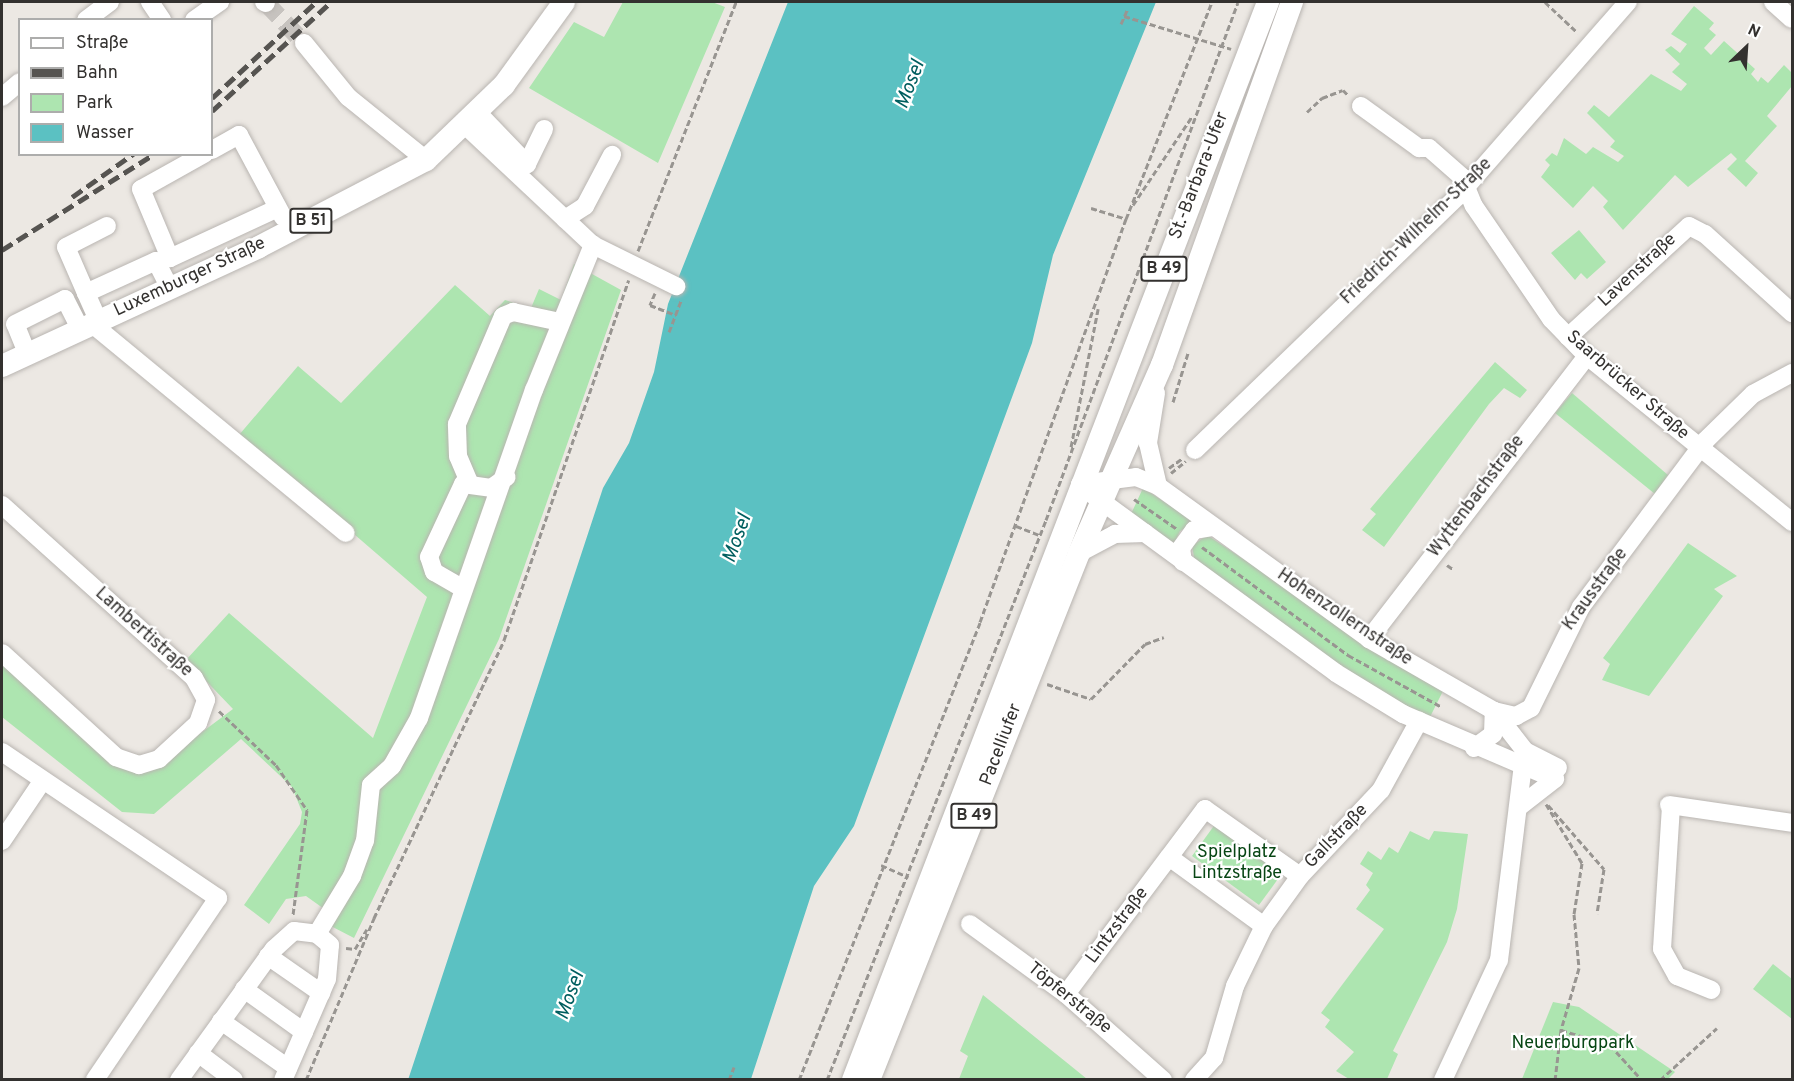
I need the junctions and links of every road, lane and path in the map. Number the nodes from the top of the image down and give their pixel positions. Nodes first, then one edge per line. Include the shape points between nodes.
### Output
1 (110, 2) edge
2 (150, 2) edge
3 (220, 2) edge
4 (564, 2) edge
5 (736, 2) edge
6 (1212, 2) edge
7 (1238, 2) edge
8 (1268, 2) edge
9 (1292, 2) edge
10 (1545, 2) edge
11 (1628, 2) edge
12 (1773, 2) edge
13 (1128, 8) dead end
14 (1124, 16) junction
15 (89, 18) edge
16 (161, 18) edge
17 (197, 18) edge
18 (1792, 18) edge
19 (1121, 24) dead end
20 (1198, 38) junction
21 (304, 43) tunnel mouth
22 (1591, 45) junction
23 (1221, 47) junction
24 (1247, 54) junction
25 (1269, 63) junction
26 (18, 84) edge
27 (1343, 90) dead end
28 (2, 97) edge
29 (1361, 106) dead end
30 (1197, 109) junction
31 (1206, 109) dead end
32 (1307, 112) dead end
33 (472, 119) junction
34 (544, 129) dead end
35 (213, 149) edge
36 (612, 155) dead end
37 (200, 156) edge
38 (426, 160) junction
39 (1466, 188) junction
40 (1091, 208) dead end
41 (276, 209) junction
42 (1129, 211) junction
43 (565, 219) junction
44 (1126, 219) junction
45 (107, 226) dead end
46 (288, 233) junction
47 (593, 245) junction
48 (633, 266) junction
49 (170, 289) junction
50 (680, 289) joint
51 (86, 293) junction
52 (1101, 298) junction
53 (650, 305) dead end
54 (1792, 313) edge
55 (676, 315) junction
56 (560, 322) junction
57 (90, 324) junction
58 (669, 332) dead end
59 (1568, 337) junction
60 (27, 353) junction
61 (1587, 356) junction
62 (1162, 364) junction
63 (2, 366) edge
64 (1792, 373) edge
65 (1700, 449) junction
66 (1191, 455) joint
67 (1081, 456) junction
68 (507, 477) junction
69 (1112, 478) junction
70 (1165, 480) junction
71 (469, 482) junction
72 (1080, 484) junction
73 (1134, 500) dead end
74 (1101, 502) junction
75 (2, 505) edge
76 (1792, 522) edge
77 (1016, 526) junction
78 (1212, 527) junction
79 (1180, 531) dead end
80 (346, 533) dead end
81 (1145, 533) junction
82 (1040, 536) junction
83 (1194, 542) dead end
84 (1079, 553) junction
85 (1183, 562) junction
86 (462, 588) junction
87 (1164, 637) dead end
88 (1369, 639) junction
89 (2, 653) edge
90 (1045, 683) dead end
91 (206, 700) junction
92 (1442, 708) dead end
93 (1494, 711) junction
94 (1419, 721) junction
95 (1474, 748) junction
96 (2, 752) edge
97 (1524, 759) junction
98 (43, 780) junction
99 (1519, 807) junction
100 (1792, 823) edge
101 (2, 841) edge
102 (1169, 857) junction
103 (881, 865) junction
104 (1300, 876) junction
105 (908, 877) junction
106 (1597, 913) dead end
107 (374, 918) junction
108 (970, 924) dead end
109 (1264, 926) junction
110 (294, 931) junction
111 (323, 939) junction
112 (268, 956) junction
113 (244, 989) junction
114 (1711, 990) dead end
115 (321, 993) junction
116 (1066, 994) junction
117 (221, 1021) junction
118 (1717, 1028) dead end
119 (1561, 1030) junction
120 (304, 1032) junction
121 (198, 1053) junction
122 (734, 1067) dead end
123 (285, 1074) edge
124 (95, 1080) edge
125 (178, 1080) edge
126 (234, 1080) edge
127 (306, 1080) edge
128 (729, 1080) edge
129 (799, 1080) edge
130 (827, 1080) edge
131 (853, 1080) edge
132 (869, 1080) edge
133 (1163, 1080) edge
134 (1194, 1080) edge
135 (1443, 1080) edge
136 (1554, 1080) edge
137 (1642, 1080) edge
138 (1660, 1080) edge

1 - 15 street
2 - 16 street
3 - 17 street
4 - 33 main road, Luxemburger Straße / B 51 via 522,63
5 - 48 path
6 - 20 path
7 - 23 path
8 - 24 main road, St.-Barbara-Ufer / B 49
9 - 25 main road, St.-Barbara-Ufer / B 49
10 - 22 path
11 - 22 street, Friedrich-Wilhelm-Straße
12 - 18 street
13 - 14 path
14 - 19 path
14 - 20 path
20 - 23 path
20 - 42 path
21 - 38 street via 348,97
22 - 39 street, Friedrich-Wilhelm-Straße
23 - 30 path
24 - 25 street
24 - 67 main road, St.-Barbara-Ufer / B 49
25 - 62 main road, St.-Barbara-Ufer / B 49
26 - 28 street
27 - 32 path
29 - 39 street, Saarbrücker Straße via 1419,148 1429,148 1462,177
30 - 31 path
30 - 42 path
30 - 67 path
33 - 34 street via 527,164
33 - 38 main road, Luxemburger Straße / B 51
33 - 43 street
35 - 41 street via 239,135
36 - 43 street via 585,206
37 - 41 street via 141,189 170,258
38 - 46 main road, Luxemburger Straße / B 51
39 - 59 street, Saarbrücker Straße
39 - 66 street, Friedrich-Wilhelm-Straße
40 - 44 path
41 - 46 street
42 - 44 path
43 - 47 street
44 - 52 path
45 - 51 street via 66,247
46 - 49 main road, Luxemburger Straße / B 51
47 - 48 street
47 - 56 street
48 - 50 street
48 - 107 path via 504,640
49 - 51 street via 156,261
49 - 57 main road, Luxemburger Straße / B 51
50 - 55 path
51 - 57 street
52 - 67 path
52 - 77 path
53 - 55 path
54 - 59 street, Lavenstraße via 1705,234 1689,226
55 - 58 path
56 - 68 street
56 - 71 street via 513,312 503,316 457,424 458,456
57 - 60 main road, Luxemburger Straße / B 51
57 - 60 street via 65,298 15,324
57 - 80 street
59 - 61 street, Saarbrücker Straße
60 - 63 main road, Luxemburger Straße / B 51
61 - 65 street, Saarbrücker Straße
61 - 88 street, Wyttenbachstraße
62 - 69 main road, St.-Barbara-Ufer / B 49
62 - 70 street via 1148,443
64 - 65 street, Krausstraße via 1752,394
65 - 76 street, Saarbrücker Straße
65 - 93 street, Krausstraße via 1581,607 1531,708 1516,716
66 - 70 path
67 - 72 main road, St.-Barbara-Ufer / B 49
67 - 82 path
68 - 71 street via 491,488
68 - 86 street
69 - 70 street, Hohenzollernstraße
69 - 72 street, Hohenzollernstraße
69 - 74 main road, Pacelliufer / B 49
70 - 78 street, Hohenzollernstraße
71 - 86 street via 459,490 429,557 434,572
72 - 74 street
72 - 131 main road, Pacelliufer / B 49
73 - 79 path
74 - 81 street
74 - 84 main road, Pacelliufer / B 49
75 - 91 street, Lambertistraße via 194,678
77 - 82 path
77 - 103 path
78 - 85 street via 1194,530 1181,548
78 - 88 street, Hohenzollernstraße
81 - 84 street via 1115,534
81 - 85 street
82 - 105 path
83 - 92 path via 1349,656
84 - 132 main road, Pacelliufer / B 49
85 - 94 street via 1336,673
86 - 111 street via 419,718 392,766 371,785 365,841
87 - 90 path via 1145,644 1091,699
88 - 93 street, Hohenzollernstraße
89 - 91 street via 116,757 139,765 159,759 198,723
91 - 110 path via 276,765 307,810
93 - 95 street via 1493,734
93 - 97 street, Hohenzollernstraße
94 - 95 street
94 - 104 street, Gallstraße via 1381,790
95 - 97 street
96 - 98 street
97 - 99 street
97 - 99 street via 1557,773
98 - 101 street
98 - 124 street via 218,898
99 - 135 street via 1499,960
100 - 114 street via 1670,805 1662,949 1677,976
102 - 104 street, Lintzstraße via 1205,809
102 - 109 street
102 - 116 street, Lintzstraße
103 - 105 path
103 - 129 path
104 - 109 street, Gallstraße
105 - 130 path
106 - 119 path via 1604,869 1541,797 1582,862 1574,914 1579,968
107 - 111 path via 355,949
107 - 127 path
108 - 116 street, Töpferstraße
109 - 134 street, Gallstraße via 1235,986 1214,1058
110 - 111 street
110 - 112 street
111 - 115 street
112 - 113 street
112 - 115 street
113 - 117 street
113 - 120 street
115 - 120 street
116 - 133 street, Töpferstraße
117 - 121 street
117 - 123 street
118 - 138 path
119 - 136 path
119 - 137 path via 1610,1045
120 - 123 street
121 - 125 street
121 - 126 street
122 - 128 path

